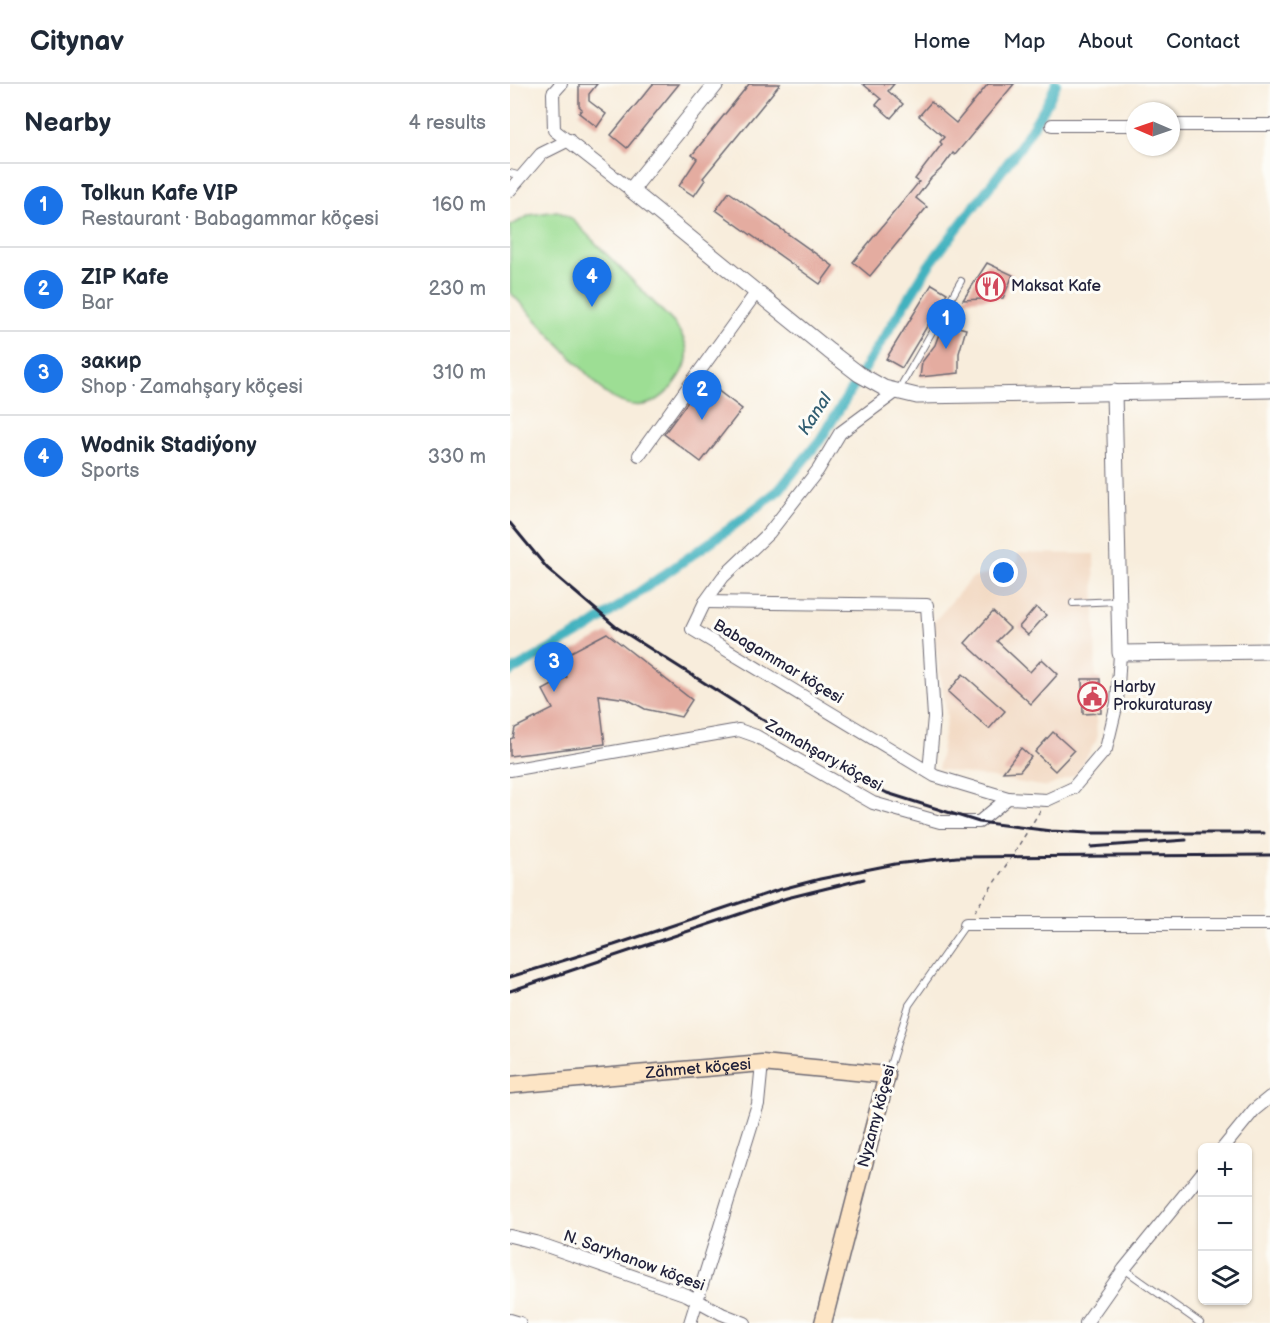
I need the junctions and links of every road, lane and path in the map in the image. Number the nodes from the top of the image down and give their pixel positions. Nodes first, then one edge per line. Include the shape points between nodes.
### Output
1 (716, 84) edge
2 (557, 88) edge
3 (1052, 125) dead end
4 (1126, 125) edge
5 (1180, 125) edge
6 (1270, 125) edge
7 (569, 140) junction
8 (516, 175) edge
9 (510, 190) edge
10 (631, 190) junction
11 (961, 281) dead end
12 (756, 293) junction
13 (891, 390) junction
14 (1270, 390) edge
15 (1114, 392) junction
16 (639, 455) dead end
17 (1119, 601) junction
18 (705, 602) junction
19 (1073, 603) dead end
20 (1270, 651) edge
21 (1120, 653) junction
22 (510, 770) edge
23 (929, 772) junction
24 (1008, 798) junction
25 (1047, 800) junction
26 (966, 924) junction
27 (1270, 924) edge
28 (762, 1063) junction
29 (887, 1075) junction
30 (510, 1085) edge
31 (1270, 1097) edge
32 (1227, 1143) edge
33 (1198, 1179) edge
34 (510, 1236) edge
35 (1124, 1269) junction
36 (697, 1300) junction
37 (510, 1320) edge
38 (520, 1323) edge
39 (690, 1323) edge
40 (745, 1323) edge
41 (823, 1323) edge
42 (1086, 1323) edge
43 (1200, 1323) edge

1 - 10 street
2 - 7 street via 554,130
3 - 4 street
5 - 6 street
7 - 8 street via 541,154
7 - 10 street
8 - 9 street
10 - 12 street
11 - 13 lane
12 - 13 street via 859,374
12 - 16 street
13 - 15 street via 917,396
13 - 18 street, Babagammar köçesi via 840,434 818,470 769,533 723,577
14 - 15 street
15 - 17 street
17 - 19 lane
17 - 21 street
18 - 23 street, Babagammar köçesi via 692,629
18 - 23 street via 927,605 934,717
20 - 21 street
21 - 25 street, Babagammar köçesi via 1117,703 1106,749 1073,788
22 - 24 street, Zamahşary köçesi via 739,730 873,803 940,822 979,822
23 - 24 street, Babagammar köçesi
24 - 25 street, Babagammar köçesi
25 - 26 path
26 - 27 street
26 - 29 lane, Nyzamy köçesi via 909,1005
28 - 29 main road, Zähmet köçesi
28 - 30 main road, Zähmet köçesi
28 - 36 street via 758,1104
29 - 41 main road, Nyzamy köçesi
31 - 32 street
33 - 35 street
34 - 36 street, N. Saryhanow köçesi
35 - 42 street
35 - 43 lane
36 - 39 street
36 - 40 street, N. Saryhanow köçesi
37 - 38 street

